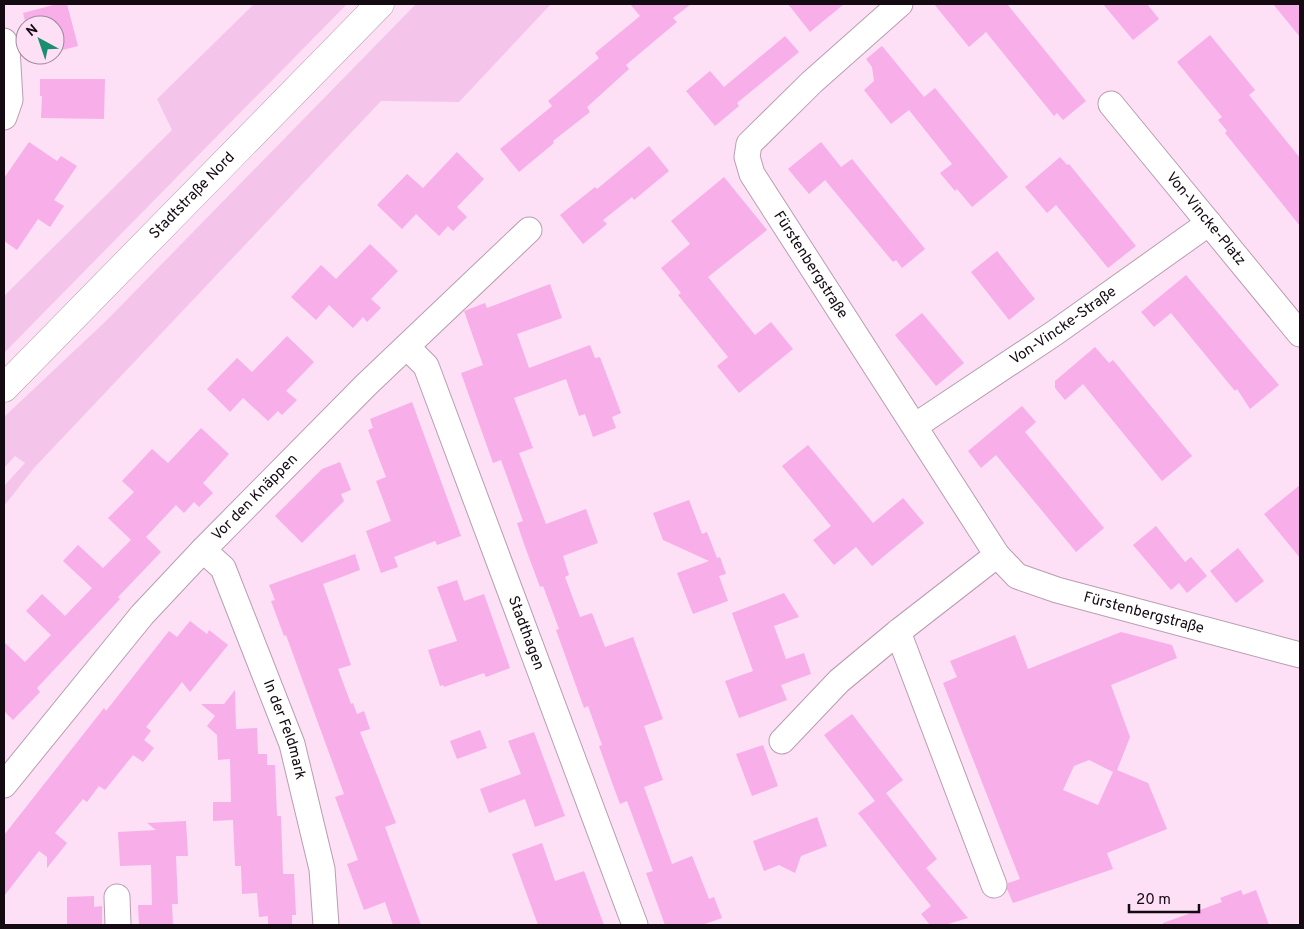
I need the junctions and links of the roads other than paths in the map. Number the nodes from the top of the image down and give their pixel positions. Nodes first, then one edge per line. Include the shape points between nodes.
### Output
1 (380, 4) edge
2 (900, 4) edge
3 (4, 41) edge
4 (1111, 104) dead end
5 (4, 116) edge
6 (1209, 222) junction
7 (529, 230) dead end
8 (1300, 334) edge
9 (407, 347) junction
10 (4, 388) edge
11 (915, 426) junction
12 (203, 550) junction
13 (997, 555) junction
14 (898, 632) junction
15 (1300, 655) edge
16 (782, 741) dead end
17 (4, 785) edge
18 (994, 885) dead end
19 (117, 897) dead end
20 (118, 925) edge
21 (326, 925) edge
22 (635, 925) edge

1 - 10 main road, Stadtstraße Nord
2 - 11 street, Fürstenbergstraße via 812,82 749,144 747,157 752,174
3 - 5 street via 10,100
4 - 6 street, Von-Vincke-Platz
6 - 8 street, Von-Vincke-Platz
6 - 11 street, Von-Vincke-Straße via 1056,332
7 - 9 street, Vor den Knäppen
9 - 12 street, Vor den Knäppen
9 - 22 street, Stadthagen via 426,366
11 - 13 street, Fürstenbergstraße
12 - 17 street, Vor den Knäppen via 142,615
12 - 21 street, In der Feldmark via 223,568 292,744 322,868
13 - 14 street
13 - 15 street, Fürstenbergstraße via 1017,576 1058,590
14 - 16 street via 839,681
14 - 18 street
19 - 20 street

